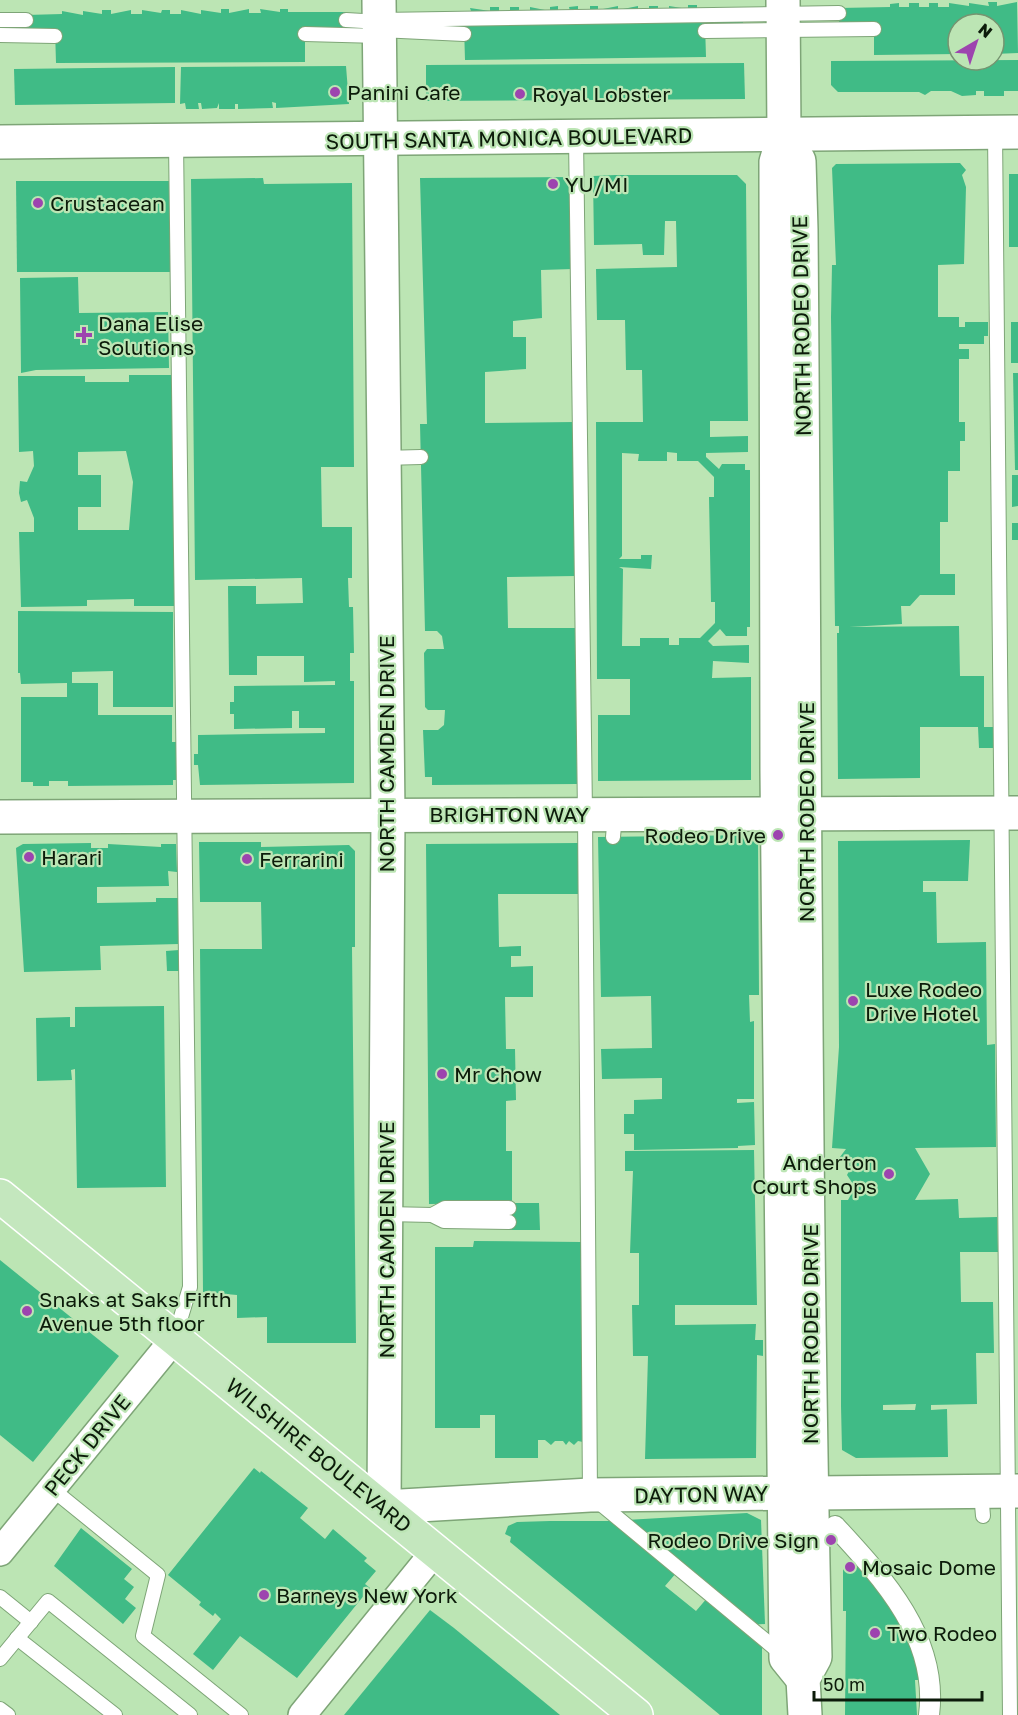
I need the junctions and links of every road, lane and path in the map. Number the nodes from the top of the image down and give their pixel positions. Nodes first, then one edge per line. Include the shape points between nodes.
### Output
1 (839, 14) dead end
2 (783, 15) edge
3 (0, 20) edge
4 (26, 20) dead end
5 (346, 20) dead end
6 (379, 21) edge
7 (874, 29) dead end
8 (705, 31) dead end
9 (305, 34) dead end
10 (464, 34) dead end
11 (0, 35) edge
12 (55, 36) dead end
13 (1006, 131) edge
14 (784, 135) junction
15 (576, 137) junction
16 (379, 139) junction
17 (177, 141) junction
18 (0, 142) edge
19 (420, 457) dead end
20 (383, 458) junction
21 (791, 813) junction
22 (1009, 813) edge
23 (388, 814) junction
24 (185, 815) junction
25 (0, 817) edge
26 (604, 821) junction
27 (0, 1197) edge
28 (509, 1208) dead end
29 (386, 1214) junction
30 (432, 1215) junction
31 (509, 1222) dead end
32 (1012, 1226) edge
33 (175, 1338) junction
34 (52, 1489) junction
35 (798, 1493) junction
36 (590, 1496) junction
37 (997, 1498) edge
38 (384, 1507) junction
39 (835, 1526) dead end
40 (436, 1550) junction
41 (0, 1552) edge
42 (0, 1597) edge
43 (31, 1622) junction
44 (17, 1638) junction
45 (0, 1659) edge
46 (795, 1669) junction
47 (0, 1709) edge
48 (309, 1713) edge
49 (8, 1715) edge
50 (114, 1715) edge
51 (190, 1715) edge
52 (241, 1715) edge
53 (636, 1715) edge
54 (805, 1715) edge
55 (929, 1715) edge
56 (1010, 1715) edge

1 - 2 lane
2 - 6 lane
2 - 7 lane
2 - 8 lane
2 - 14 street, NORTH RODEO DRIVE
3 - 4 lane
5 - 6 lane
6 - 9 lane
6 - 10 lane
6 - 16 street, NORTH CAMDEN DRIVE
11 - 12 lane
13 - 14 street, SOUTH SANTA MONICA BOULEVARD
13 - 22 lane
14 - 15 street, SOUTH SANTA MONICA BOULEVARD
14 - 21 street, NORTH RODEO DRIVE via 776,162
15 - 16 street, SOUTH SANTA MONICA BOULEVARD
15 - 26 lane
16 - 17 street, SOUTH SANTA MONICA BOULEVARD
16 - 20 street, NORTH CAMDEN DRIVE
17 - 18 street, SOUTH SANTA MONICA BOULEVARD
17 - 24 lane
19 - 20 lane
20 - 23 street, NORTH CAMDEN DRIVE
21 - 22 street, BRIGHTON WAY
21 - 26 street, BRIGHTON WAY
21 - 35 street, NORTH RODEO DRIVE
22 - 32 lane
23 - 24 street, BRIGHTON WAY
23 - 26 street, BRIGHTON WAY
23 - 29 street, NORTH CAMDEN DRIVE
24 - 25 street, BRIGHTON WAY
24 - 33 lane via 190,1287
26 - 36 lane
27 - 33 main road, WILSHIRE BOULEVARD
28 - 30 lane via 445,1208
29 - 30 lane
29 - 38 street, NORTH CAMDEN DRIVE
30 - 31 lane via 444,1221
32 - 37 lane
33 - 34 street, PECK DRIVE
33 - 38 main road, WILSHIRE BOULEVARD
34 - 41 street, PECK DRIVE
34 - 52 lane via 158,1575 143,1636
35 - 36 street, DAYTON WAY
35 - 37 street, DAYTON WAY
35 - 46 street
36 - 38 street, DAYTON WAY
36 - 46 lane
37 - 56 lane
38 - 40 main road, WILSHIRE BOULEVARD
39 - 55 street via 883,1580 913,1626 928,1675
40 - 48 street
40 - 53 main road, WILSHIRE BOULEVARD
42 - 43 lane
43 - 44 lane
43 - 51 lane via 48,1600
44 - 45 lane
44 - 50 lane
46 - 54 street
47 - 49 lane

